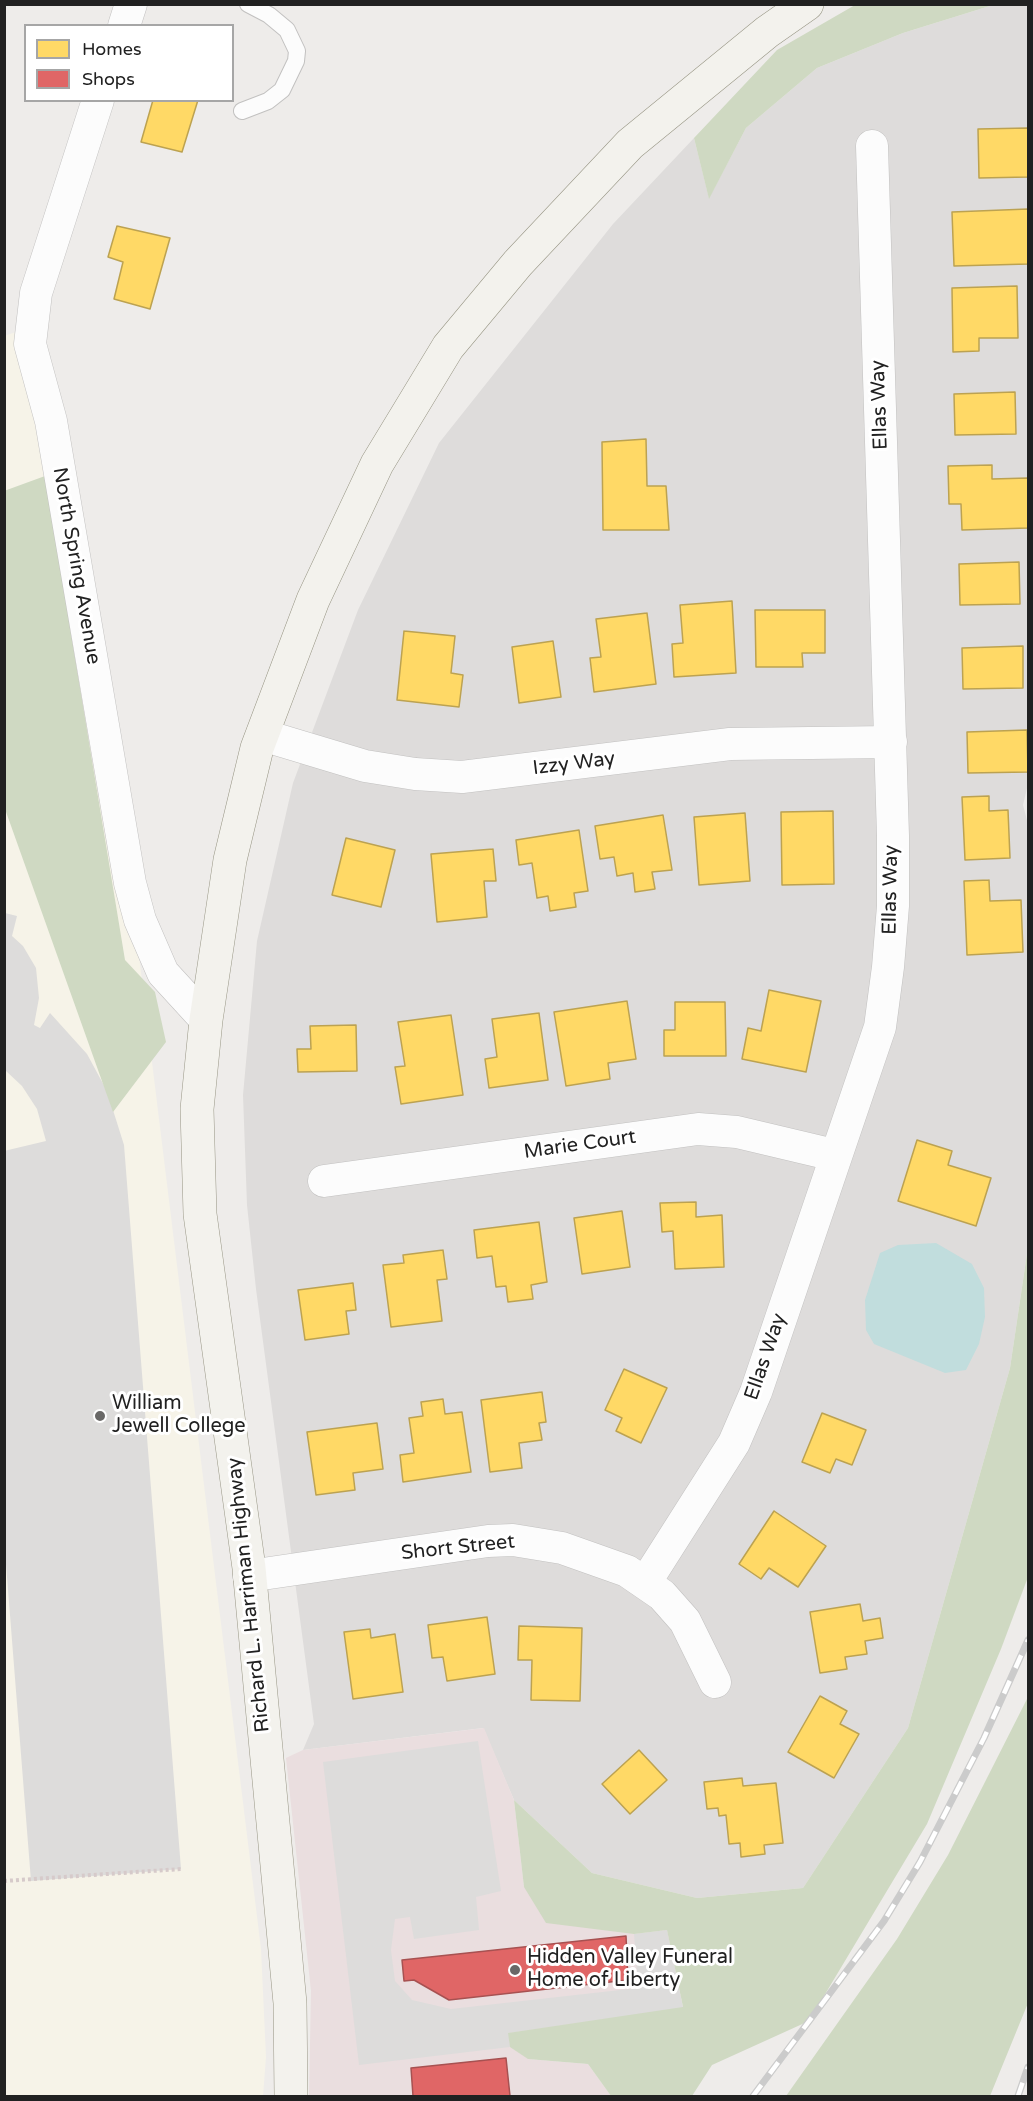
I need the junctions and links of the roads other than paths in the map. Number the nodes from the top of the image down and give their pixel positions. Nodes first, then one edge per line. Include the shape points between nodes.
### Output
1 (131, 4) edge
2 (248, 4) edge
3 (807, 4) edge
4 (125, 24) edge
5 (97, 102) edge
6 (242, 111) dead end
7 (872, 146) dead end
8 (17, 349) edge
9 (262, 735) junction
10 (891, 742) junction
11 (206, 1020) junction
12 (834, 1155) junction
13 (324, 1181) dead end
14 (249, 1576) junction
15 (645, 1583) junction
16 (716, 1682) dead end
17 (291, 2097) edge

1 - 4 street
2 - 6 lane via 287,30 297,51 297,61 282,90 268,101
3 - 9 main road, Richard L. Harriman Highway via 630,144 518,263 448,347 377,464 313,600
5 - 8 street, North Spring Avenue
7 - 10 street, Ellas Way
8 - 11 street, North Spring Avenue via 51,421 130,883 140,920 163,973
9 - 10 street, Izzy Way via 365,766 462,777 730,744
9 - 11 main road, Richard L. Harriman Highway via 230,860
10 - 12 street, Ellas Way via 893,906 880,1027
11 - 14 main road, Richard L. Harriman Highway via 197,1109 200,1214
12 - 13 street, Marie Court via 737,1132 699,1129
12 - 15 street, Ellas Way via 756,1392 734,1443
14 - 15 street, Short Street via 513,1540 562,1548 627,1571
14 - 17 main road, Richard L. Harriman Highway via 290,2003
15 - 16 street, Short Street via 686,1621

